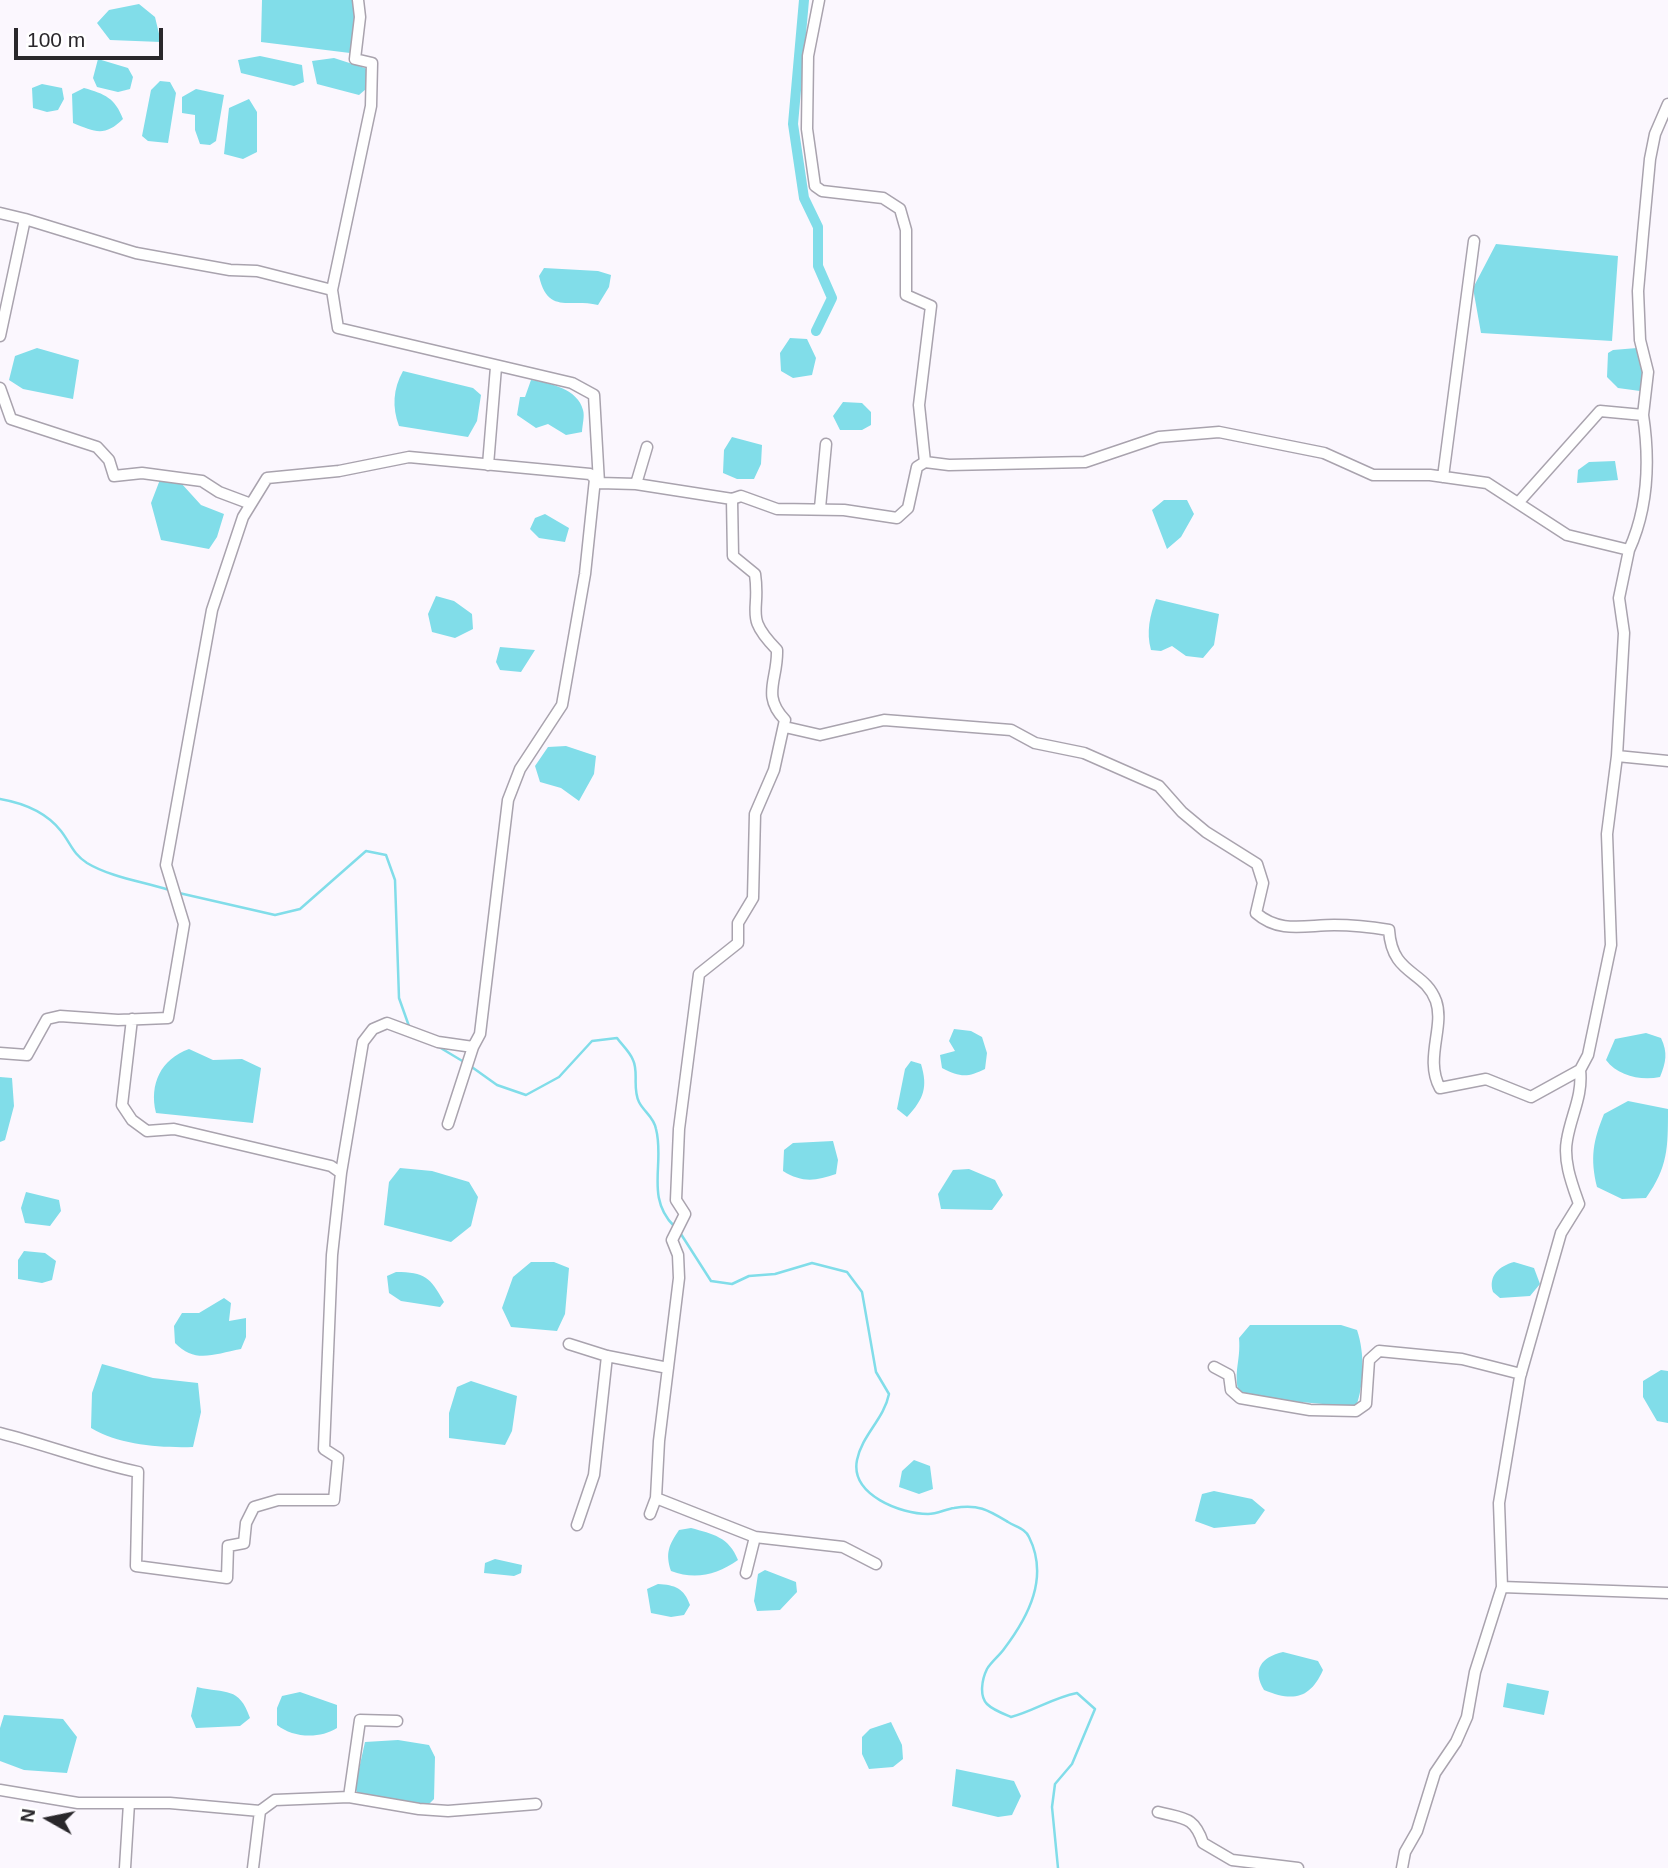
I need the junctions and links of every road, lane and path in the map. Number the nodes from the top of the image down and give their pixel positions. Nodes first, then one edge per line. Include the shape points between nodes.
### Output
1 (358, 0) edge
2 (819, 0) edge
3 (1668, 104) edge
4 (0, 213) edge
5 (25, 219) junction
6 (1474, 242) dead end
7 (332, 290) junction
8 (0, 335) edge
9 (496, 368) junction
10 (0, 388) edge
11 (1643, 415) junction
12 (826, 444) dead end
13 (647, 447) dead end
14 (925, 462) junction
15 (488, 465) junction
16 (1443, 477) junction
17 (597, 481) junction
18 (636, 484) junction
19 (732, 499) junction
20 (1518, 503) junction
21 (251, 505) junction
22 (820, 508) junction
23 (1629, 550) junction
24 (785, 727) junction
25 (1618, 756) junction
26 (1668, 761) edge
27 (132, 1019) junction
28 (473, 1047) junction
29 (0, 1053) edge
30 (1580, 1070) junction
31 (447, 1124) dead end
32 (341, 1174) junction
33 (569, 1344) dead end
34 (607, 1356) junction
35 (1214, 1367) dead end
36 (668, 1368) junction
37 (1521, 1374) junction
38 (0, 1433) edge
39 (656, 1498) junction
40 (650, 1514) dead end
41 (577, 1525) dead end
42 (755, 1537) junction
43 (876, 1564) dead end
44 (746, 1573) dead end
45 (1502, 1587) junction
46 (1668, 1593) edge
47 (397, 1721) dead end
48 (0, 1790) edge
49 (349, 1797) junction
50 (129, 1803) junction
51 (536, 1804) dead end
52 (260, 1811) junction
53 (1158, 1812) dead end
54 (1225, 1856) junction
55 (125, 1868) edge
56 (253, 1868) edge
57 (1222, 1868) edge
58 (1298, 1868) edge
59 (1402, 1868) edge

1 - 7 street via 355,59 372,63 371,106
2 - 14 street via 808,56 807,130 815,186 822,191 883,198 900,209 906,230 906,295 931,306 919,405
3 - 11 street via 1652,147 1638,291 1640,341 1648,372
4 - 5 street
5 - 7 street via 136,253 257,271
5 - 8 street
6 - 16 street
7 - 9 street via 338,328
9 - 15 street
9 - 17 street via 572,383 594,395
10 - 21 street via 11,419 97,447 109,460 114,476 142,473 202,481
11 - 20 street via 1600,411
11 - 23 street via 1648,444 1646,490
12 - 22 street
13 - 18 street
14 - 16 street via 1085,462 1159,437 1219,432 1324,453 1373,475
14 - 22 street via 917,467 908,508 897,518
15 - 17 street via 590,474
15 - 21 street via 409,457 339,471 267,478
16 - 20 street via 1487,483
17 - 18 street
17 - 28 street via 562,705 520,769 508,800 485,1014
18 - 19 street
19 - 22 street via 740,496 777,509
19 - 24 street via 733,556 755,574 752,615 760,633 777,650 778,666 770,685 774,709 785,720
20 - 23 street via 1567,535
21 - 27 street via 212,610 166,865 184,924 167,1017
23 - 25 street via 1619,598 1624,633
24 - 30 street via 820,735 884,720 981,726 1011,730 1035,743 1084,753 1159,786 1206,832 1257,864 1263,883 1256,913 1266,921 1289,927 1389,930 1392,954 1428,987 1437,1003 1433,1075 1440,1088 1486,1079 1531,1097
24 - 36 street via 774,770 755,814 753,898 738,923 738,943 699,974 679,1129 676,1200 685,1214 671,1240 678,1255 679,1278
25 - 26 street
25 - 30 street via 1607,834 1611,945 1588,1055
27 - 29 street via 47,1019 27,1055
27 - 32 street via 122,1105 132,1120 147,1131 174,1129 331,1166
28 - 31 street
28 - 32 street via 438,1042 387,1023 373,1030 363,1042
30 - 37 street via 1582,1090 1566,1142 1569,1178 1579,1204 1561,1233
32 - 38 street via 324,1422 324,1449 338,1458 334,1500 278,1500 254,1507 244,1543 228,1546 227,1578 136,1566 138,1472
33 - 34 street
34 - 36 street
34 - 41 street via 594,1475
35 - 37 street via 1229,1375 1231,1390 1240,1398 1345,1412 1366,1404 1369,1360 1379,1351 1462,1359
36 - 39 street
37 - 45 street via 1499,1503
39 - 40 street
39 - 42 street
42 - 43 street via 843,1547
42 - 44 street
45 - 46 street
45 - 59 street via 1475,1672 1467,1717 1435,1773
47 - 49 street via 360,1720
48 - 50 street via 78,1803
49 - 51 street via 438,1810
49 - 52 street via 275,1800
50 - 52 street
50 - 55 street
52 - 56 street
53 - 54 street via 1188,1820 1199,1828 1203,1843
54 - 57 street
54 - 58 street

